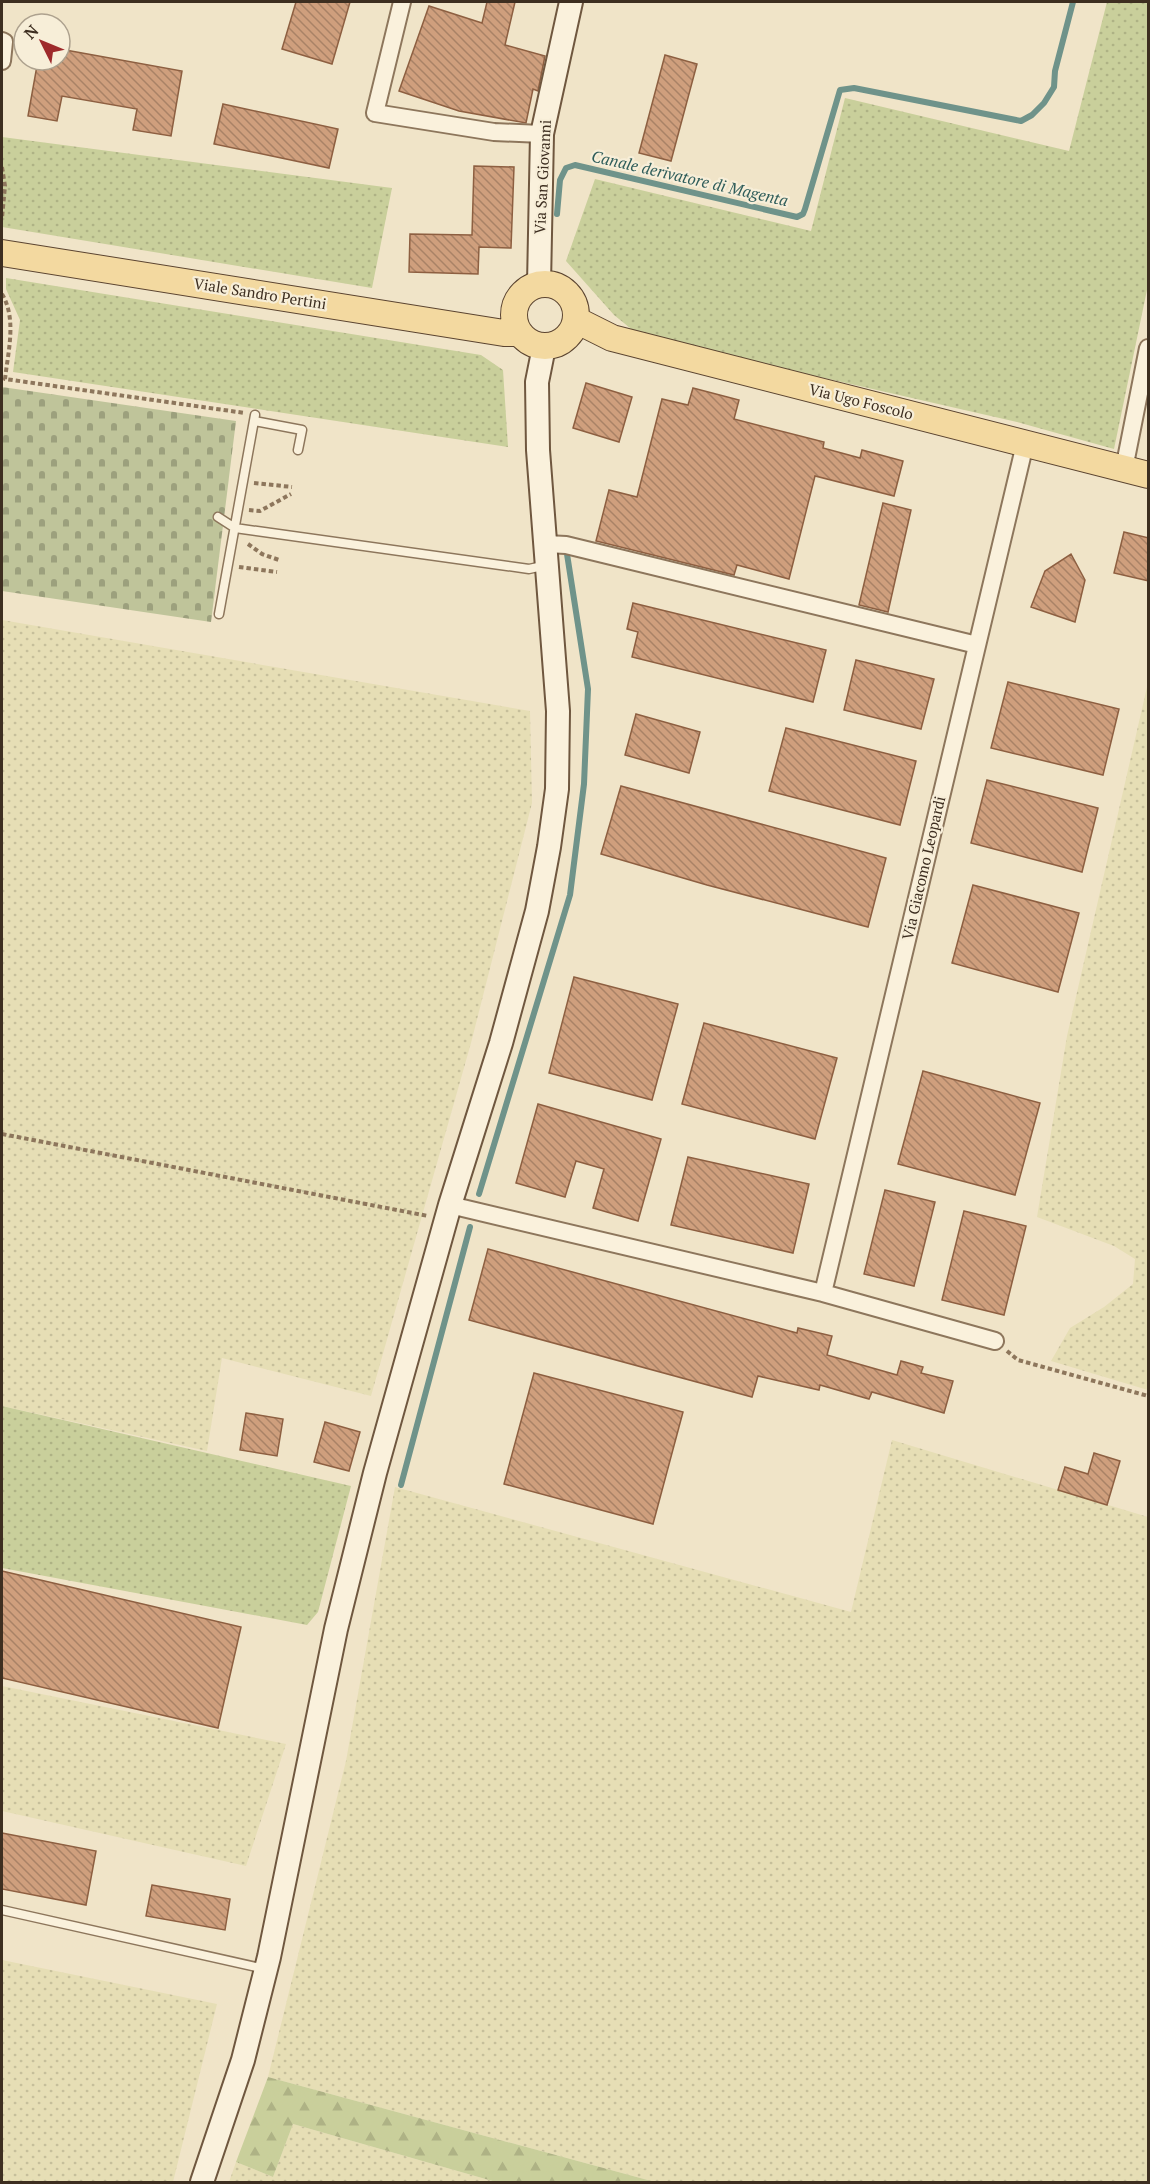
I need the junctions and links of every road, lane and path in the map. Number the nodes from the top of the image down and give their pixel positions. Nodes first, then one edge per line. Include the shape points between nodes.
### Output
1 (402, 2) edge
2 (571, 2) edge
3 (2, 41) edge
4 (2, 62) edge
5 (542, 135) junction
6 (2, 167) edge
7 (2, 218) edge
8 (2, 253) edge
9 (539, 284) junction
10 (2, 294) edge
11 (576, 320) junction
12 (519, 333) junction
13 (544, 347) junction
14 (1149, 348) edge
15 (254, 418) junction
16 (1025, 444) junction
17 (298, 450) dead end
18 (1124, 469) junction
19 (1149, 475) edge
20 (243, 482) junction
21 (292, 487) dead end
22 (291, 494) dead end
23 (260, 511) dead end
24 (218, 518) dead end
25 (235, 528) junction
26 (250, 545) dead end
27 (547, 555) junction
28 (279, 560) dead end
29 (228, 565) junction
30 (277, 572) dead end
31 (219, 614) dead end
32 (977, 645) junction
33 (2, 1134) edge
34 (448, 1212) junction
35 (824, 1293) junction
36 (995, 1341) joint
37 (1149, 1396) edge
38 (2, 1910) edge
39 (266, 1969) junction
40 (202, 2182) edge

1 - 5 street via 375,113 494,132
2 - 5 street, Via San Giovanni
3 - 4 street
5 - 9 street, Via San Giovanni
6 - 7 path
8 - 12 main road, Viale Sandro Pertini
9 - 11 main road via 565,291 576,309
9 - 12 main road via 519,298 514,311
10 - 15 path via 11,329 5,379
11 - 13 main road via 564,340
11 - 16 main road, Via Ugo Foscolo via 612,338
12 - 13 main road
13 - 27 street via 537,382
14 - 18 street
15 - 17 lane via 302,430
15 - 20 lane
16 - 18 main road, Via Ugo Foscolo
16 - 32 street, Via Giacomo Leopardi
18 - 19 main road, Via Ugo Foscolo
20 - 21 path
20 - 25 lane
22 - 23 path
24 - 25 lane
25 - 27 lane via 529,569
25 - 29 lane
26 - 28 path
27 - 32 street via 566,545
27 - 34 street via 558,711 557,789 549,847 537,911 501,1043
29 - 30 path
29 - 31 lane
32 - 35 street, Via Giacomo Leopardi
33 - 34 path
34 - 35 street
34 - 39 street via 336,1629
35 - 36 street
36 - 37 path via 1018,1360
38 - 39 lane
39 - 40 street via 243,2060

